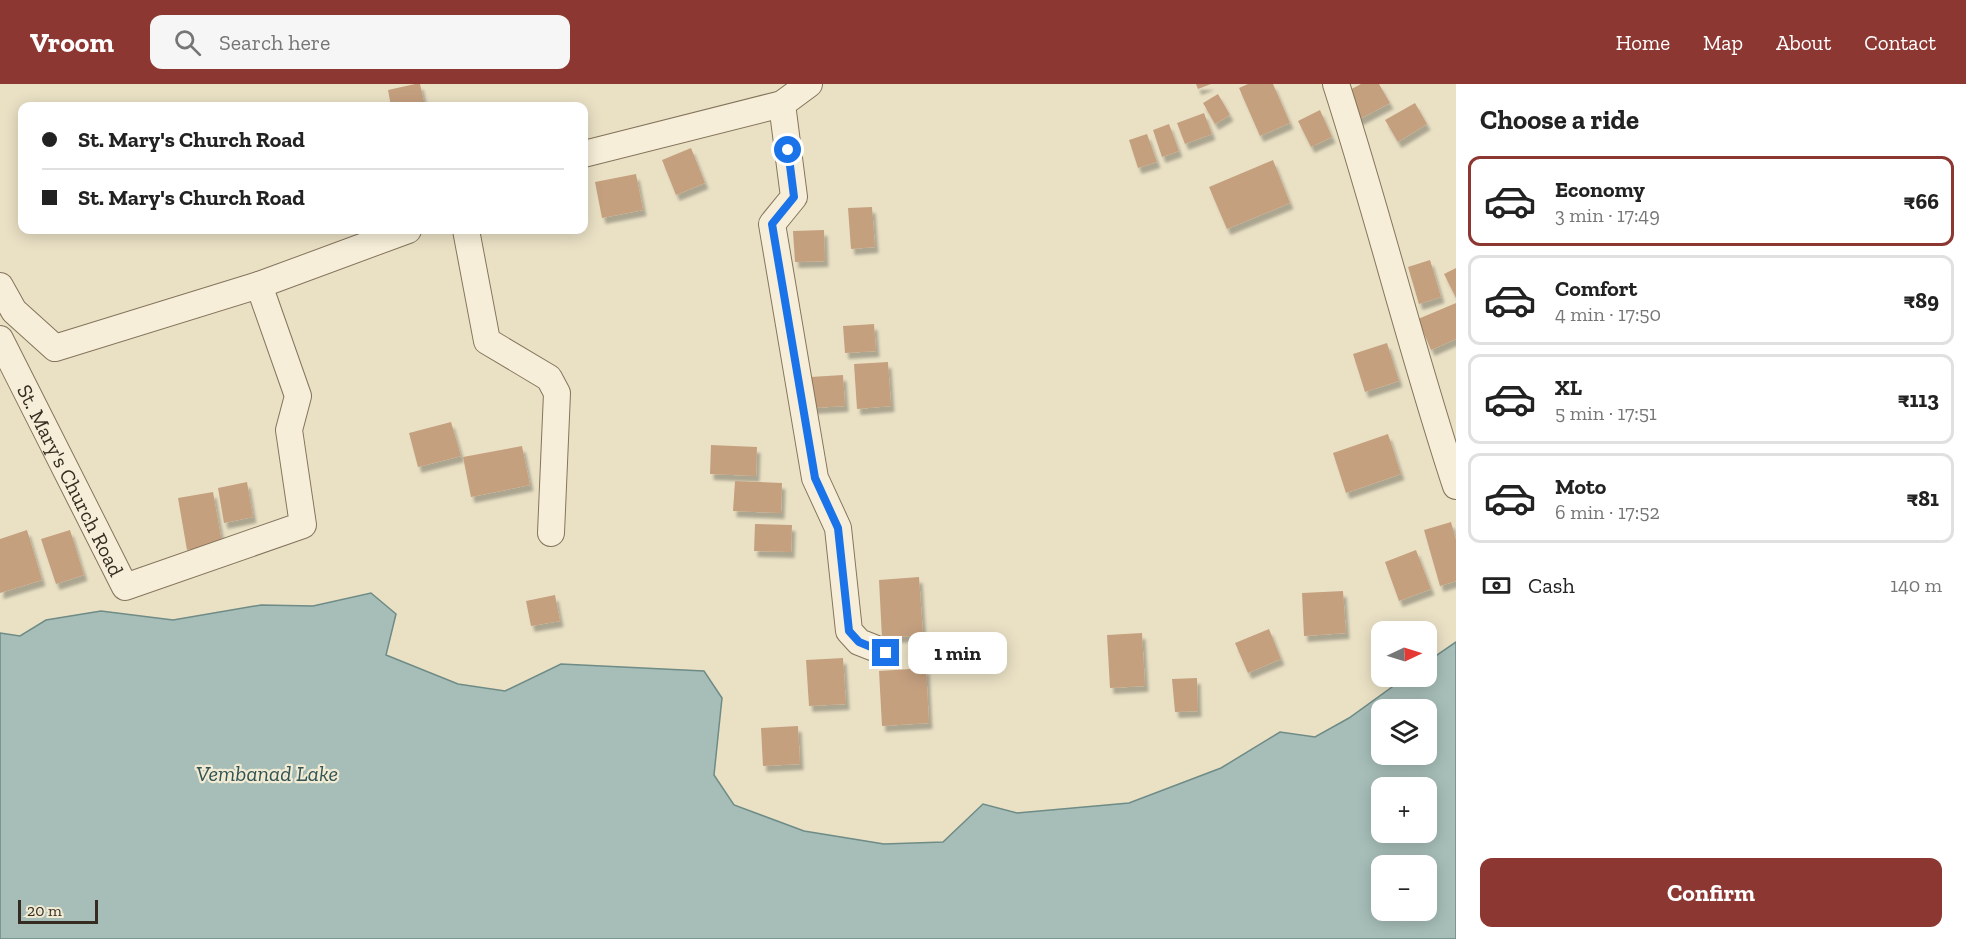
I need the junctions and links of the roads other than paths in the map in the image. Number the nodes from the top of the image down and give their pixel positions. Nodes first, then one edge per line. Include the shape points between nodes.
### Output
1 (809, 84) edge
2 (1336, 84) edge
3 (782, 104) junction
4 (588, 153) edge
5 (397, 234) edge
6 (467, 234) edge
7 (0, 285) edge
8 (259, 285) junction
9 (0, 339) edge
10 (1456, 486) edge
11 (551, 533) dead end
12 (886, 653) dead end

1 - 3 street
2 - 10 street
3 - 4 street
3 - 12 street via 794,197 772,224 815,478 838,528 849,631 859,642
5 - 8 street
6 - 11 street via 487,341 549,378 557,393
7 - 8 street via 14,310 55,348
8 - 9 street, St. Mary's Church Road via 298,396 289,430 303,525 125,587

